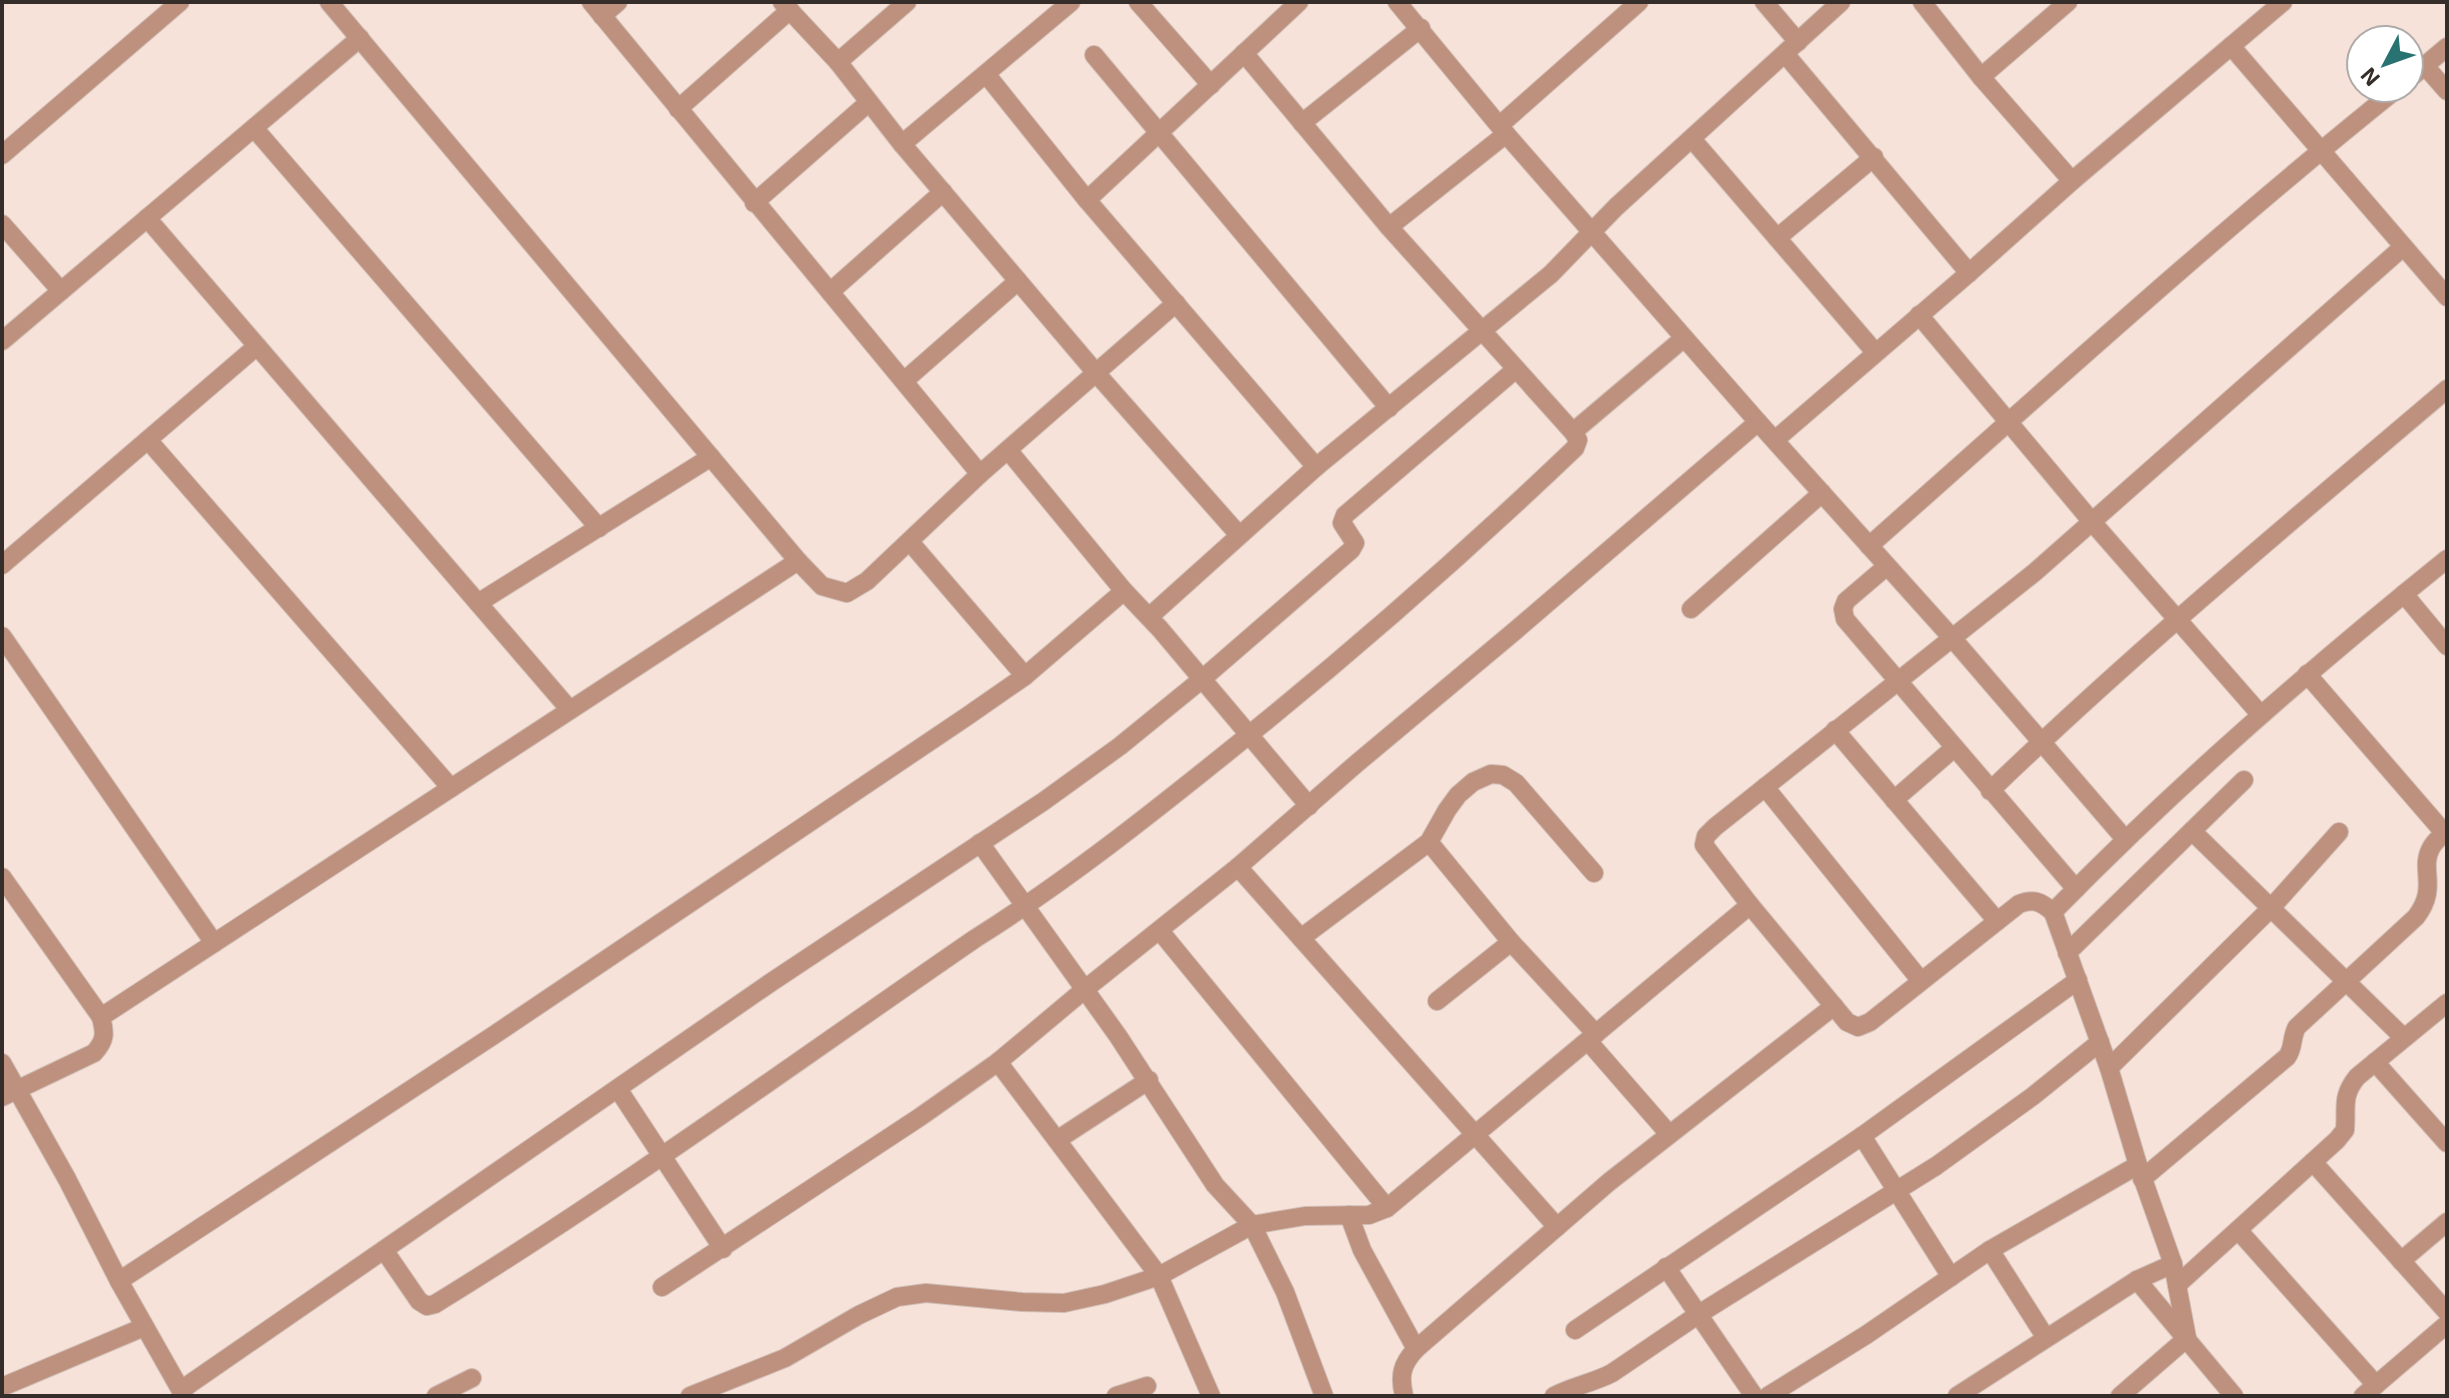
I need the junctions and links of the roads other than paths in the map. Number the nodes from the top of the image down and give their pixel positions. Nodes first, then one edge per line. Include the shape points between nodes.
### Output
1 (180, 2) edge
2 (329, 2) edge
3 (618, 2) edge
4 (907, 2) edge
5 (1071, 2) edge
6 (1138, 2) edge
7 (1299, 2) edge
8 (1399, 2) edge
9 (1639, 2) edge
10 (1764, 2) edge
11 (1841, 2) edge
12 (1922, 2) edge
13 (2068, 2) edge
14 (2283, 2) edge
15 (786, 6) edge
16 (596, 9) edge
17 (1421, 28) junction
18 (360, 38) junction
19 (2231, 46) junction
20 (2447, 47) edge
21 (1792, 48) junction
22 (1244, 53) junction
23 (1094, 55) dead end
24 (838, 62) junction
25 (2425, 66) joint
26 (986, 74) junction
27 (1981, 77) junction
28 (1211, 85) junction
29 (2447, 91) edge
30 (868, 103) junction
31 (2378, 104) edge
32 (678, 109) junction
33 (1302, 123) junction
34 (254, 128) junction
35 (1503, 130) junction
36 (1160, 133) junction
37 (1692, 139) junction
38 (902, 144) junction
39 (2321, 150) junction
40 (2, 155) edge
41 (1874, 157) junction
42 (2072, 181) junction
43 (943, 192) junction
44 (1087, 200) junction
45 (754, 203) junction
46 (147, 218) junction
47 (2, 224) edge
48 (1389, 227) junction
49 (1591, 231) junction
50 (1777, 238) junction
51 (2403, 247) junction
52 (1969, 273) junction
53 (1018, 281) junction
54 (61, 291) junction
55 (830, 292) junction
56 (2447, 297) edge
57 (1176, 303) junction
58 (1919, 315) junction
59 (1482, 330) junction
60 (1684, 338) junction
61 (2, 341) edge
62 (257, 346) junction
63 (1875, 352) junction
64 (1516, 369) junction
65 (1097, 374) junction
66 (904, 381) junction
67 (2447, 389) edge
68 (1389, 408) junction
69 (1758, 422) junction
70 (2008, 422) junction
71 (1573, 432) junction
72 (148, 440) junction
73 (1775, 440) junction
74 (1008, 450) junction
75 (711, 457) junction
76 (1316, 467) junction
77 (980, 474) junction
78 (1822, 493) junction
79 (2093, 523) junction
80 (599, 528) junction
81 (1239, 535) junction
82 (910, 542) junction
83 (1869, 546) junction
84 (2447, 559) edge
85 (798, 561) junction
86 (2, 565) edge
87 (1887, 566) junction
88 (1124, 591) junction
89 (2404, 594) junction
90 (478, 603) junction
91 (1691, 609) dead end
92 (1149, 617) junction
93 (2179, 619) junction
94 (2, 636) edge
95 (1953, 639) junction
96 (2447, 646) edge
97 (2307, 674) junction
98 (1025, 676) junction
99 (1201, 680) junction
100 (1897, 681) junction
101 (570, 710) junction
102 (2260, 714) junction
103 (1835, 730) junction
104 (1250, 734) junction
105 (2041, 742) junction
106 (1954, 748) junction
107 (2244, 780) dead end
108 (1765, 787) junction
109 (451, 788) junction
110 (1990, 791) junction
111 (1894, 800) junction
112 (1309, 806) junction
113 (2192, 831) junction
114 (2339, 832) dead end
115 (2446, 834) edge
116 (2125, 839) junction
117 (1429, 842) junction
118 (980, 843) junction
119 (1238, 867) junction
120 (1594, 873) dead end
121 (2, 877) edge
122 (2076, 889) junction
123 (1750, 905) junction
124 (1026, 907) junction
125 (2271, 908) junction
126 (2053, 912) junction
127 (1997, 921) junction
128 (1160, 931) junction
129 (1301, 938) junction
130 (1511, 942) junction
131 (214, 943) junction
132 (2067, 953) junction
133 (2078, 980) junction
134 (1921, 981) junction
135 (2346, 981) junction
136 (1084, 990) junction
137 (1437, 1001) dead end
138 (2447, 1003) edge
139 (1834, 1006) junction
140 (101, 1017) junction
141 (1592, 1038) junction
142 (2404, 1038) junction
143 (2100, 1042) junction
144 (998, 1062) junction
145 (2375, 1062) junction
146 (2, 1063) edge
147 (2109, 1068) junction
148 (1149, 1080) junction
149 (618, 1089) junction
150 (9, 1093) edge
151 (1669, 1134) junction
152 (1475, 1135) junction
153 (1862, 1136) junction
154 (1057, 1140) junction
155 (2447, 1143) edge
156 (663, 1154) junction
157 (2313, 1162) junction
158 (2140, 1172) junction
159 (1897, 1192) junction
160 (1387, 1208) junction
161 (1349, 1215) junction
162 (2447, 1222) edge
163 (1252, 1225) junction
164 (1557, 1227) junction
165 (2238, 1230) junction
166 (723, 1249) junction
167 (384, 1250) junction
168 (1990, 1250) junction
169 (2401, 1261) junction
170 (2173, 1264) junction
171 (1666, 1267) junction
172 (1159, 1276) junction
173 (1951, 1277) junction
174 (2137, 1280) junction
175 (119, 1281) junction
176 (2177, 1285) junction
177 (662, 1287) dead end
178 (2447, 1312) edge
179 (1699, 1314) junction
180 (2447, 1324) edge
181 (144, 1327) junction
182 (1575, 1330) dead end
183 (2046, 1338) junction
184 (2187, 1338) junction
185 (1416, 1349) junction
186 (472, 1378) dead end
187 (1147, 1386) dead end
188 (2, 1387) edge
189 (2370, 1390) edge
190 (183, 1393) edge
191 (1402, 1395) edge
192 (436, 1396) edge
193 (690, 1396) edge
194 (1116, 1396) edge
195 (1211, 1396) edge
196 (1324, 1396) edge
197 (1554, 1396) edge
198 (1754, 1396) edge
199 (1768, 1396) edge
200 (1957, 1396) edge
201 (2120, 1396) edge
202 (2234, 1396) edge

1 - 40 street
2 - 18 street
3 - 16 street
4 - 24 street
5 - 26 street
6 - 28 street
7 - 22 street
8 - 17 street
9 - 35 street
10 - 21 street
11 - 21 street
12 - 27 street
13 - 27 street
14 - 19 street
15 - 24 street
15 - 32 street
16 - 32 street
17 - 33 street
17 - 35 street
18 - 34 street
18 - 75 street
19 - 39 street
19 - 42 street
20 - 25 street
21 - 37 street
21 - 41 street
22 - 28 street
22 - 33 street
23 - 36 street
24 - 30 street
25 - 29 street
26 - 38 street
26 - 44 street
27 - 42 street
28 - 36 street
30 - 38 street
30 - 45 street
31 - 39 street
32 - 45 street
33 - 48 street
34 - 46 street
34 - 80 street
35 - 48 street
35 - 49 street
36 - 44 street
36 - 68 street
37 - 49 street
37 - 50 street
38 - 43 street
39 - 51 street
39 - 70 street
41 - 50 street
41 - 52 street
42 - 52 street
43 - 53 street
43 - 55 street
44 - 57 street
45 - 55 street
46 - 54 street
46 - 62 street
47 - 54 street
48 - 59 street
49 - 59 street via 1551,274
49 - 60 street
50 - 63 street
51 - 56 street
51 - 79 street
52 - 58 street
53 - 65 street
53 - 66 street
54 - 61 street
55 - 66 street
57 - 65 street
57 - 76 street
58 - 63 street
58 - 70 street
59 - 64 street
59 - 68 street
60 - 69 street
60 - 71 street
62 - 72 street
62 - 90 street
63 - 73 street
64 - 71 street
64 - 99 street via 1345,515 1342,523 1355,543 1351,550
65 - 74 street
65 - 81 street
66 - 77 street
67 - 93 street
68 - 76 street
69 - 73 street
69 - 112 street
70 - 79 street
70 - 83 street
71 - 104 street via 1575,448 1488,531
72 - 86 street
72 - 109 street
73 - 78 street
74 - 77 street
74 - 88 street
75 - 80 street
75 - 85 street
76 - 81 street
77 - 82 street
78 - 83 street
78 - 91 street
79 - 93 street
79 - 95 street
80 - 90 street
81 - 92 street
82 - 85 street via 847,593 822,586
82 - 98 street
83 - 87 street
84 - 89 street
85 - 101 street
87 - 95 street
87 - 100 street via 1843,609 1845,619
88 - 92 street
88 - 98 street
89 - 96 street
89 - 97 street
90 - 101 street
92 - 99 street
93 - 102 street
93 - 105 street
94 - 131 street
95 - 100 street
95 - 105 street
97 - 102 street
97 - 115 street
98 - 175 street
99 - 104 street
99 - 118 street via 1120,746
100 - 103 street
100 - 106 street
101 - 109 street
102 - 116 street
103 - 108 street
103 - 111 street
104 - 112 street
104 - 124 street
105 - 110 street
105 - 116 street
106 - 110 street
106 - 111 street
107 - 113 street
108 - 123 street via 1715,827 1704,845
108 - 134 street
109 - 131 street
110 - 122 street
111 - 127 street
112 - 119 street
113 - 125 street
113 - 132 street
114 - 125 street
115 - 135 street via 2429,851 2426,904
116 - 122 street
117 - 120 street via 1458,795 1473,782 1503,775 1516,783
117 - 129 street
117 - 130 street
118 - 124 street
118 - 149 street
119 - 128 street
119 - 129 street
121 - 140 street
122 - 126 street
123 - 139 street
123 - 141 street
124 - 136 street
124 - 156 street
125 - 135 street
125 - 147 street
126 - 127 street via 2031,899
126 - 132 street
127 - 134 street
128 - 136 street
128 - 160 street
129 - 152 street
130 - 137 street
130 - 141 street
131 - 140 street
132 - 133 street
133 - 143 street
133 - 153 street
134 - 139 street via 1858,1027
135 - 142 street
135 - 158 street via 2297,1027 2287,1057
136 - 144 street
136 - 148 street
138 - 142 street
139 - 151 street
140 - 150 street via 105,1034 94,1053
141 - 151 street
141 - 152 street
142 - 145 street
143 - 147 street
143 - 159 street
144 - 154 street
144 - 166 street
145 - 155 street
145 - 157 street via 2348,1089 2345,1130
146 - 150 street
147 - 158 street
148 - 154 street
148 - 163 street via 1215,1185
149 - 156 street
149 - 167 street
150 - 175 street via 67,1179
151 - 164 street
152 - 160 street
152 - 164 street
153 - 159 street
153 - 171 street
154 - 172 street
156 - 166 street
156 - 167 street via 435,1304 419,1301
157 - 165 street
157 - 169 street
158 - 168 street
158 - 170 street
159 - 173 street
159 - 179 street
160 - 161 street
161 - 163 street
161 - 185 street
162 - 169 street
163 - 172 street
163 - 196 street via 1285,1292
164 - 185 street
165 - 176 street
165 - 189 street
166 - 177 street
167 - 190 street
168 - 173 street
168 - 183 street
169 - 178 street
170 - 174 street
170 - 176 street
171 - 179 street
171 - 182 street
172 - 193 street via 1064,1303 926,1293 897,1297 785,1358
172 - 195 street
173 - 199 street
174 - 183 street
174 - 184 street
175 - 181 street
176 - 184 street
179 - 197 street via 1598,1381
179 - 198 street
180 - 189 street
181 - 188 street
181 - 190 street
183 - 200 street
184 - 201 street
184 - 202 street
185 - 191 street via 1404,1362
186 - 192 street
187 - 194 street

